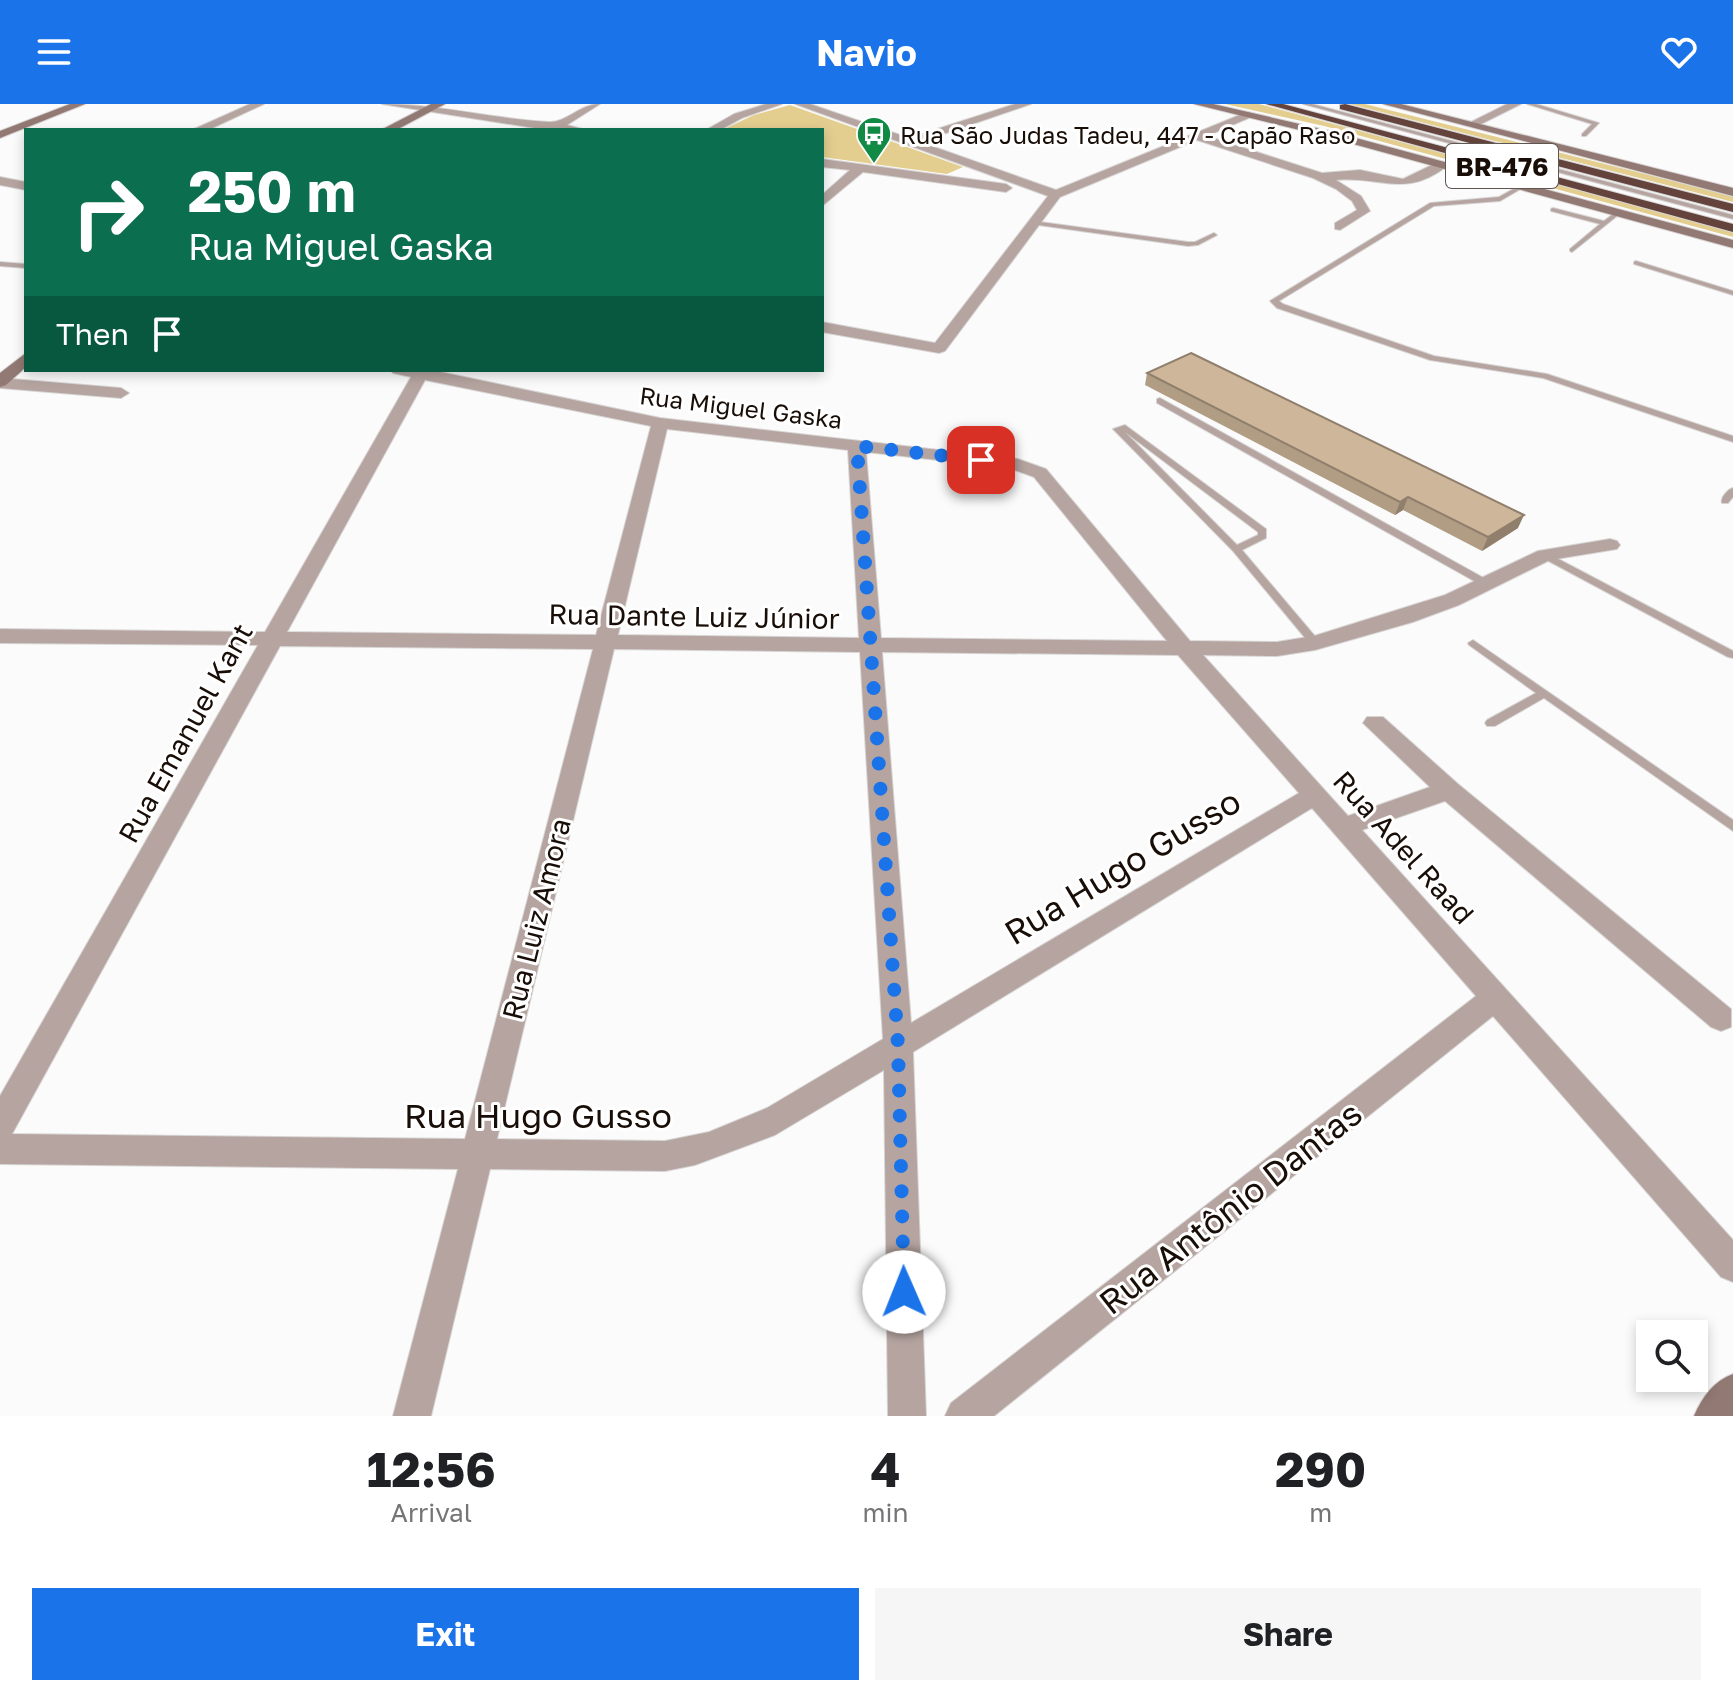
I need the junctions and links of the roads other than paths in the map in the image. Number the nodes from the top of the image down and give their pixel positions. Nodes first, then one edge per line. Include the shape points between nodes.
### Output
1 (80, 104) edge
2 (259, 104) edge
3 (387, 104) edge
4 (595, 104) edge
5 (777, 104) edge
6 (800, 104) edge
7 (1026, 104) edge
8 (1199, 104) edge
9 (1271, 104) edge
10 (1306, 104) edge
11 (1333, 104) edge
12 (1388, 104) edge
13 (1516, 104) edge
14 (1530, 104) edge
15 (434, 107) edge
16 (1247, 115) junction
17 (1471, 125) junction
18 (203, 128) edge
19 (391, 128) edge
20 (552, 128) edge
21 (716, 128) edge
22 (0, 135) edge
23 (1584, 135) dead end
24 (1196, 136) junction
25 (909, 142) junction
26 (824, 163) edge
27 (1442, 165) junction
28 (860, 168) junction
29 (984, 169) junction
30 (1320, 177) junction
31 (0, 181) edge
32 (955, 181) junction
33 (24, 186) edge
34 (1521, 187) junction
35 (1733, 192) edge
36 (1056, 194) junction
37 (824, 200) edge
38 (1733, 208) edge
39 (1553, 210) dead end
40 (1619, 212) junction
41 (1733, 217) edge
42 (1033, 223) junction
43 (1604, 223) junction
44 (1340, 226) dead end
45 (1733, 228) edge
46 (1214, 235) dead end
47 (1733, 244) edge
48 (1572, 250) dead end
49 (1636, 263) dead end
50 (0, 264) edge
51 (24, 266) edge
52 (1733, 293) edge
53 (824, 327) edge
54 (24, 360) edge
55 (414, 372) edge
56 (0, 383) edge
57 (121, 393) dead end
58 (1160, 401) dead end
59 (660, 423) junction
60 (1733, 439) edge
61 (857, 446) junction
62 (1032, 468) joint
63 (1733, 491) edge
64 (1725, 501) dead end
65 (1610, 545) dead end
66 (1236, 549) junction
67 (1545, 555) junction
68 (1487, 584) junction
69 (0, 636) edge
70 (273, 639) junction
71 (605, 643) junction
72 (1315, 643) junction
73 (1473, 643) dead end
74 (869, 646) junction
75 (1186, 650) junction
76 (1732, 655) edge
77 (1544, 693) junction
78 (1375, 723) dead end
79 (1491, 723) dead end
80 (1449, 790) junction
81 (1315, 795) junction
82 (1733, 826) edge
83 (1344, 827) junction
84 (1495, 998) junction
85 (1721, 1018) dead end
86 (898, 1045) junction
87 (0, 1126) edge
88 (0, 1149) edge
89 (477, 1154) junction
90 (1733, 1265) edge
91 (1733, 1392) edge
92 (412, 1416) edge
93 (907, 1416) edge
94 (964, 1416) edge
95 (1713, 1416) edge

1 - 22 main road
2 - 18 street
3 - 15 street
4 - 20 street
5 - 21 street
6 - 25 street
7 - 25 street
8 - 16 main road
9 - 45 highway, BR-476
10 - 41 lane
11 - 38 highway, BR-476
12 - 17 main road
13 - 17 street
14 - 23 lane via 1596,123
15 - 19 main road
15 - 20 street
16 - 24 street
16 - 27 main road
17 - 35 main road
24 - 30 street
24 - 36 street
25 - 29 street
26 - 28 street
27 - 30 street via 1404,183 1360,174
27 - 34 main road
28 - 32 street
28 - 37 street
29 - 32 street
29 - 36 street
30 - 44 street via 1362,202 1361,215
31 - 33 street
32 - 36 street
34 - 40 main road
34 - 60 lane via 1500,199 1432,204 1274,301 1433,358 1544,376
36 - 42 street
39 - 43 lane
40 - 43 lane
40 - 47 main road
42 - 46 lane via 1188,244
42 - 53 street via 939,348
43 - 48 lane
49 - 52 lane
50 - 51 lane
54 - 56 main road
55 - 59 street, Rua Miguel Gaska
55 - 70 street, Rua Emanuel Kant
56 - 57 street
58 - 68 lane
59 - 61 street, Rua Miguel Gaska
59 - 71 street, Rua Luiz Amora
61 - 62 street, Rua Miguel Gaska
61 - 74 street
62 - 75 street, Rua Adel Raad
63 - 64 lane
65 - 67 street, Rua Dante Luiz Júnior
66 - 66 lane via 1118,431 1117,429 1125,428 1263,531 1263,536
66 - 72 lane
67 - 68 street, Rua Dante Luiz Júnior
67 - 76 lane
68 - 72 street, Rua Dante Luiz Júnior via 1406,617
69 - 70 street, Rua Dante Luiz Júnior
70 - 71 street, Rua Dante Luiz Júnior
70 - 87 street, Rua Emanuel Kant
71 - 74 street, Rua Dante Luiz Júnior
71 - 89 street, Rua Luiz Amora
72 - 75 street, Rua Dante Luiz Júnior
73 - 77 lane
74 - 75 street, Rua Dante Luiz Júnior
74 - 86 street
75 - 81 street, Rua Adel Raad
77 - 79 lane
77 - 82 lane
78 - 80 street
80 - 83 street
80 - 85 street
81 - 83 street, Rua Adel Raad
81 - 86 street, Rua Hugo Gusso
83 - 84 street, Rua Adel Raad
84 - 90 street, Rua Adel Raad
84 - 94 street, Rua Antônio Dantas
86 - 89 street, Rua Hugo Gusso via 740,1139 699,1151 665,1156
86 - 93 street
88 - 89 street, Rua Hugo Gusso
89 - 92 street, Rua Luiz Amora
91 - 95 main road

